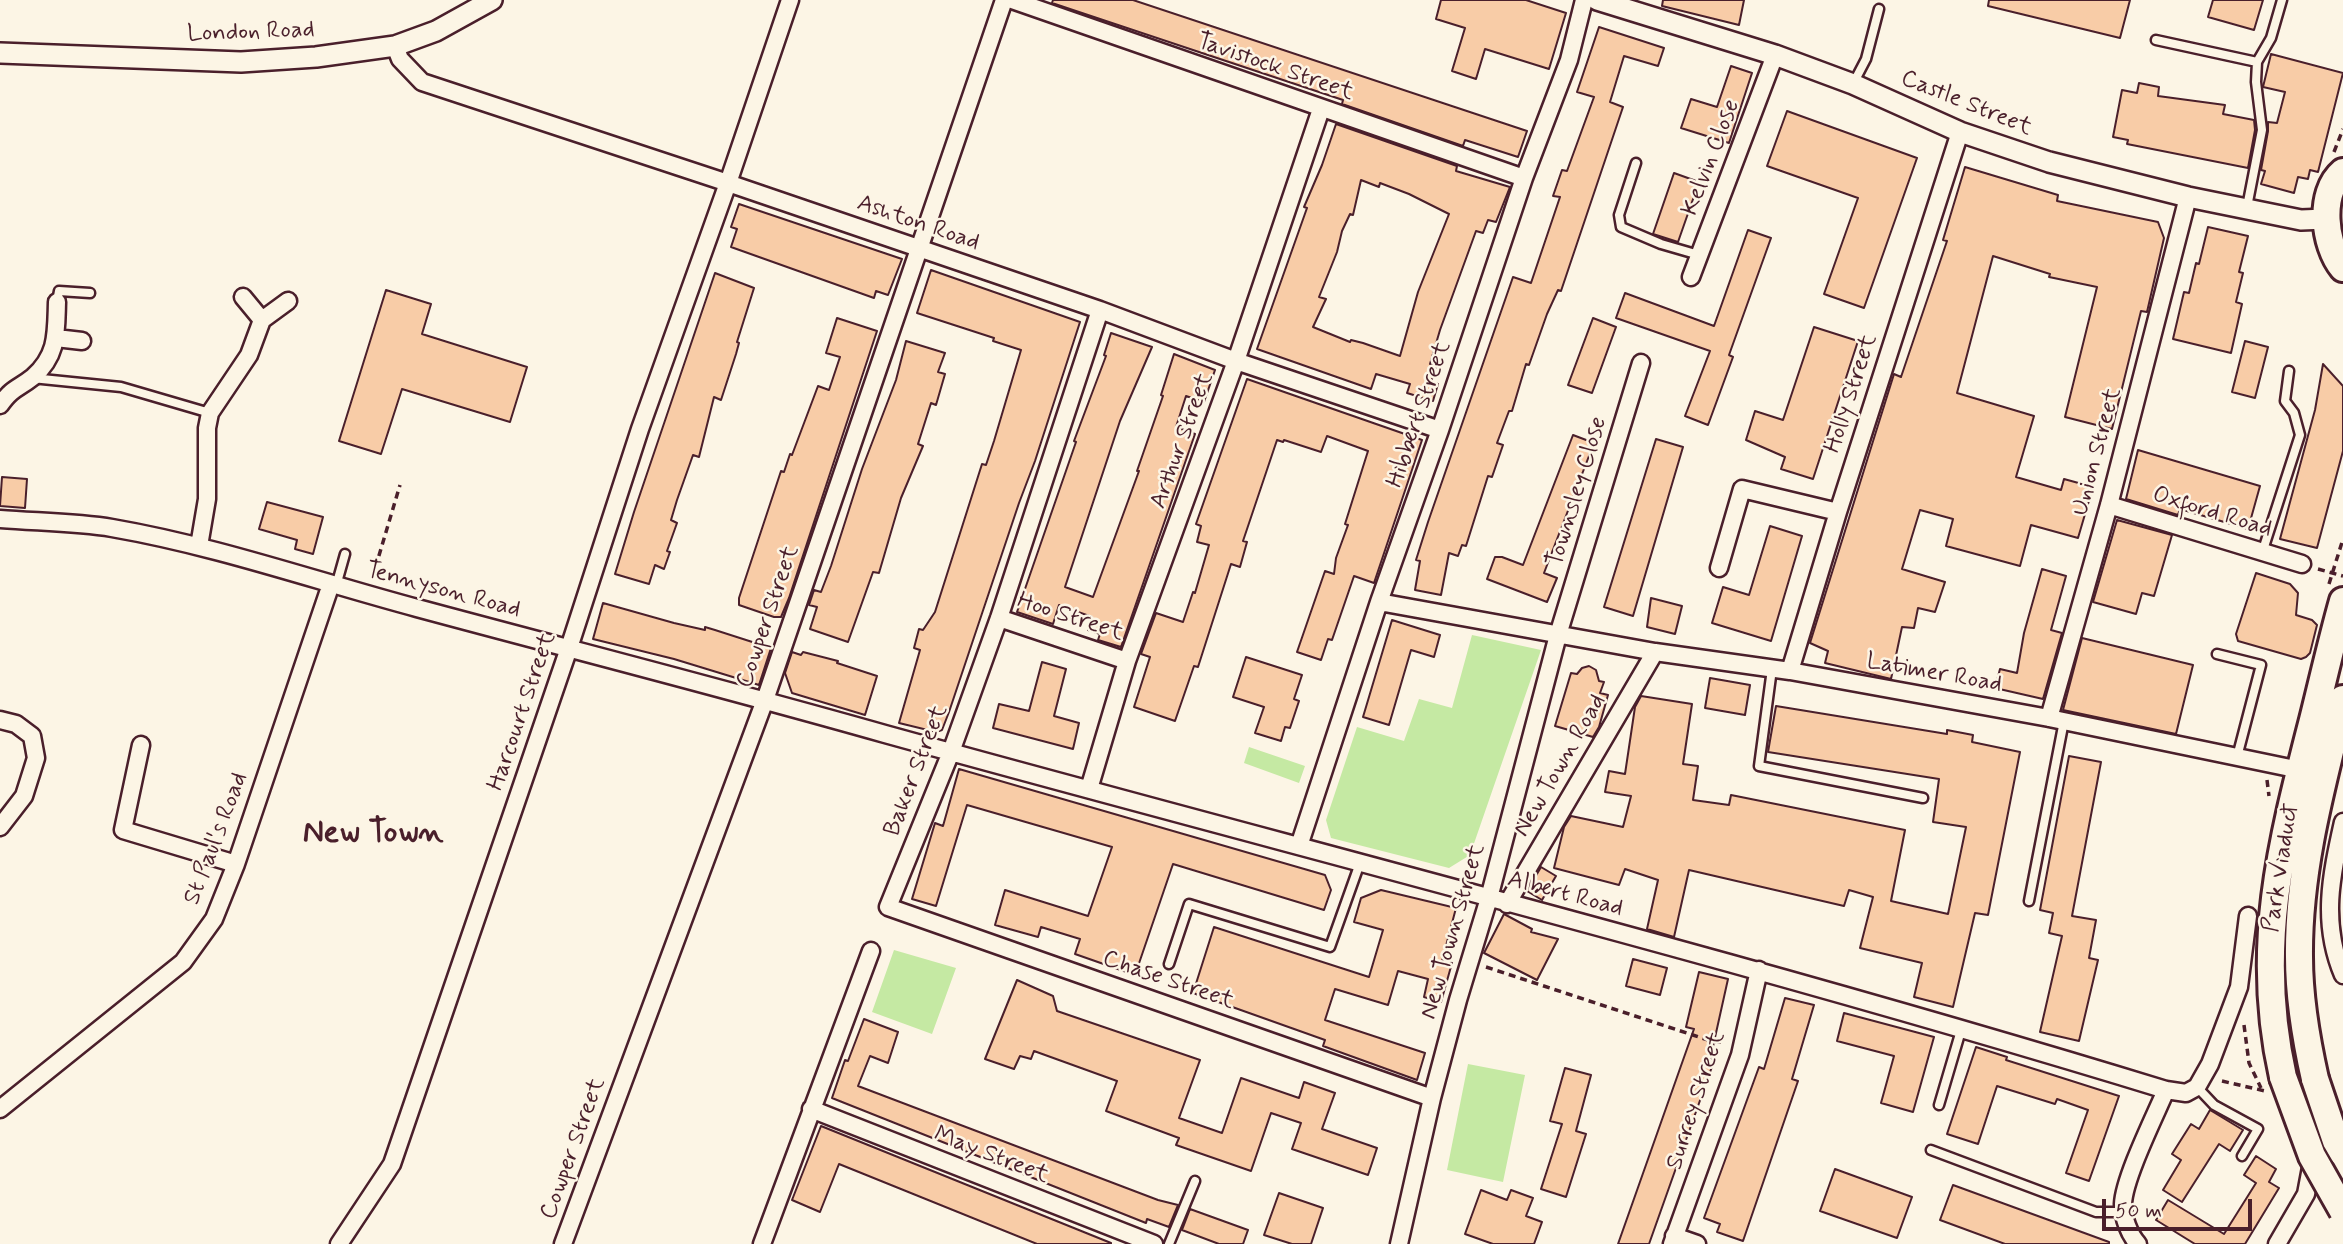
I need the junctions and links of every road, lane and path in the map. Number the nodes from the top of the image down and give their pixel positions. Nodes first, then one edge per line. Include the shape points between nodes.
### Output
1 (492, 0) edge
2 (790, 0) edge
3 (1004, 0) edge
4 (1012, 0) edge
5 (1584, 0) edge
6 (1597, 0) edge
7 (2282, 0) edge
8 (1879, 9) dead end
9 (2155, 40) dead end
10 (395, 46) junction
11 (0, 53) edge
12 (1775, 55) junction
13 (2257, 62) junction
14 (1853, 84) junction
15 (1321, 108) junction
16 (1960, 132) junction
17 (1636, 163) dead end
18 (2343, 172) edge
19 (1524, 178) junction
20 (728, 183) junction
21 (2188, 197) junction
22 (2247, 207) junction
23 (2326, 219) junction
24 (919, 248) junction
25 (1699, 255) junction
26 (2343, 268) edge
27 (1691, 276) dead end
28 (90, 293) dead end
29 (243, 297) dead end
30 (288, 301) dead end
31 (57, 302) joint
32 (1100, 310) junction
33 (262, 320) junction
34 (55, 338) junction
35 (82, 341) dead end
36 (1236, 361) junction
37 (1641, 363) dead end
38 (2289, 371) dead end
39 (32, 378) junction
40 (0, 405) edge
41 (210, 413) junction
42 (1440, 430) junction
43 (400, 485) dead end
44 (2109, 505) junction
45 (1838, 512) junction
46 (0, 519) edge
47 (2343, 539) edge
48 (199, 546) junction
49 (2262, 553) junction
50 (345, 554) dead end
51 (2302, 564) joint
52 (1719, 568) dead end
53 (2332, 573) junction
54 (2343, 576) edge
55 (333, 585) junction
56 (368, 594) junction
57 (2343, 601) edge
58 (1379, 602) junction
59 (999, 618) junction
60 (1558, 635) junction
61 (569, 648) junction
62 (1655, 652) junction
63 (2217, 654) dead end
64 (1127, 661) junction
65 (1772, 669) junction
66 (1790, 671) junction
67 (2343, 699) edge
68 (765, 700) junction
69 (0, 720) edge
70 (2057, 720) junction
71 (141, 744) dead end
72 (951, 752) junction
73 (2237, 757) junction
74 (2300, 769) junction
75 (1089, 789) junction
76 (1923, 798) dead end
77 (2343, 822) edge
78 (0, 827) edge
79 (1299, 846) junction
80 (1360, 863) junction
81 (236, 864) junction
82 (1489, 898) junction
83 (2029, 901) dead end
84 (1507, 904) junction
85 (888, 907) joint
86 (2248, 916) dead end
87 (872, 951) dead end
88 (1470, 962) junction
89 (1169, 964) dead end
90 (1759, 970) junction
91 (2343, 975) edge
92 (1962, 1027) junction
93 (1741, 1043) junction
94 (2249, 1063) dead end
95 (2272, 1084) junction
96 (2197, 1087) junction
97 (2166, 1090) junction
98 (1432, 1098) junction
99 (1939, 1105) dead end
100 (0, 1109) edge
101 (811, 1110) junction
102 (1931, 1150) dead end
103 (2343, 1153) edge
104 (2242, 1157) dead end
105 (2313, 1157) junction
106 (1195, 1181) dead end
107 (2343, 1210) edge
108 (2126, 1219) junction
109 (1673, 1240) edge
110 (339, 1244) edge
111 (563, 1244) edge
112 (762, 1244) edge
113 (1154, 1244) edge
114 (1169, 1244) edge
115 (1399, 1244) edge
116 (1696, 1244) edge
117 (2118, 1244) edge
118 (2138, 1244) edge
119 (2277, 1244) edge

1 - 10 street, London Road via 436,31
2 - 20 street, Harcourt Street
3 - 24 street, Cowper Street
4 - 15 street, Tavistock Street
5 - 19 street, Hibbert Street via 1569,60
6 - 12 street, Castle Street
7 - 13 lane via 2271,38
8 - 14 lane via 1866,59
9 - 13 lane
10 - 11 street, London Road via 241,62
10 - 20 street, Ashton Road via 400,59 422,82
12 - 14 street, Castle Street
12 - 25 street, Kelvin Close
13 - 22 lane via 2262,130
14 - 16 street, Castle Street
15 - 19 street, Tavistock Street
15 - 36 street, Arthur Street
16 - 21 street, Castle Street via 2049,162
16 - 45 street, Holly Street
17 - 25 lane via 1619,215 1621,227
18 - 23 highway via 2330,196
19 - 42 street, Hibbert Street
20 - 24 street, Ashton Road
20 - 61 street, Harcourt Street via 640,429
21 - 22 street, Castle Street
21 - 44 street, Union Street
22 - 23 street, Castle Street via 2301,219
23 - 26 highway via 2328,239
24 - 32 street, Ashton Road
24 - 68 street, Cowper Street
25 - 27 street, Kelvin Close
28 - 31 lane via 59,291
29 - 33 street
30 - 33 street
31 - 34 street
32 - 36 street, Ashton Road
32 - 59 street, Baker Street
33 - 41 street via 249,355
34 - 35 street
34 - 39 street via 51,358
36 - 42 street, Ashton Road
36 - 64 street, Arthur Street
37 - 60 street, Townsley Close
38 - 49 lane via 2285,401 2300,435
39 - 40 street via 11,390
39 - 41 lane via 121,387
41 - 48 street via 207,499
42 - 58 street, Hibbert Street
43 - 56 path
44 - 49 street, Oxford Road
44 - 70 street, Union Street
45 - 52 street via 1742,489
45 - 66 street, Holly Street
46 - 48 street, Tennyson Road via 107,527
47 - 53 path
48 - 55 street, Tennyson Road
49 - 51 street, Oxford Road
50 - 55 lane
51 - 53 path
53 - 54 path
55 - 56 street, Tennyson Road
55 - 81 street, St Paul's Road
56 - 61 street, Tennyson Road
57 - 74 highway, Park Viaduct
58 - 60 street, Latimer Road
58 - 79 street, Hibbert Street
59 - 64 street, Hoo Street
59 - 72 street, Baker Street
60 - 62 street, Latimer Road
60 - 82 street, New Town Street
61 - 68 street, Tennyson Road
61 - 110 street, Harcourt Street via 392,1164
62 - 65 street, Latimer Road
62 - 84 street, New Town Road
63 - 73 lane via 2261,665
64 - 75 street, Arthur Street
65 - 66 street, Latimer Road
65 - 76 lane via 1759,766
66 - 70 street, Latimer Road
67 - 103 highway, Park Viaduct, bridge via 2312,830 2301,898 2298,959 2315,1079
68 - 72 street, Tennyson Road
68 - 111 street, Cowper Street
69 - 78 street via 16,724 32,736 36,758 24,796
70 - 73 street, Latimer Road
70 - 83 lane
71 - 81 street via 123,830
72 - 75 street, Albert Road
72 - 85 street, Baker Street
73 - 74 street, Latimer Road
74 - 95 highway, Park Viaduct via 2274,896 2270,940
75 - 79 street, Albert Road
77 - 91 street via 2331,878 2330,918
79 - 80 street, Albert Road
80 - 82 street, Albert Road
80 - 89 lane via 1330,947 1189,904
81 - 100 street, St Paul's Road via 214,919 183,962
82 - 84 street, Albert Road
82 - 88 street, New Town Street
84 - 90 street, Albert Road
85 - 98 street, Chase Street
86 - 96 street via 2239,987
87 - 101 street
88 - 93 path via 1714,1042
88 - 98 street, New Town Street
90 - 92 street, Albert Road
90 - 93 street, Surrey Street
92 - 97 street, Albert Road
92 - 99 lane
93 - 109 street, Surrey Street
94 - 95 path
95 - 105 highway, Park Viaduct, bridge
96 - 97 street via 2186,1093
96 - 104 lane via 2214,1105 2258,1129
97 - 108 street via 2128,1182 2123,1203
98 - 115 street, New Town Street
101 - 112 street
101 - 113 street, May Street
102 - 108 lane
105 - 107 highway, Park Viaduct, bridge
105 - 119 street via 2306,1194
106 - 114 lane
108 - 117 street
108 - 118 street
109 - 116 street

